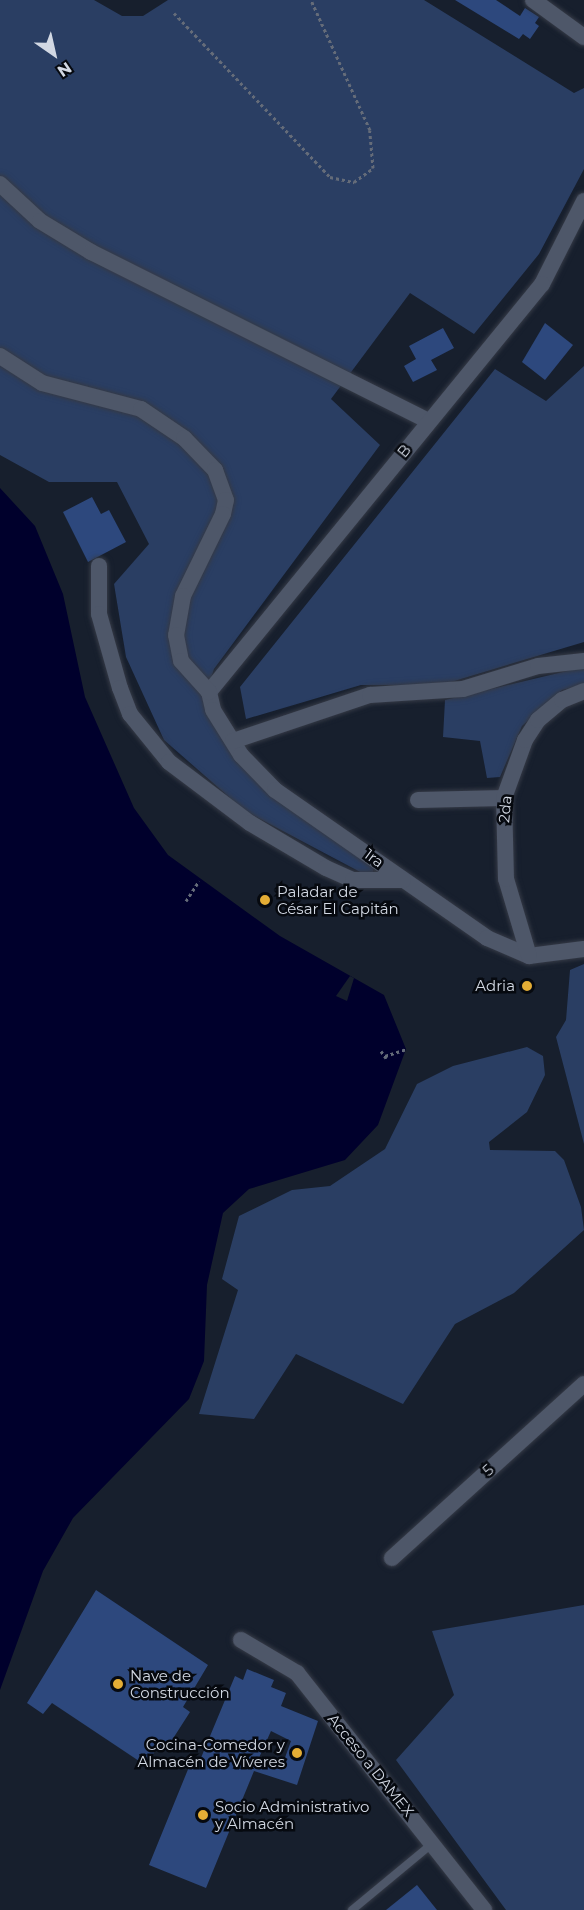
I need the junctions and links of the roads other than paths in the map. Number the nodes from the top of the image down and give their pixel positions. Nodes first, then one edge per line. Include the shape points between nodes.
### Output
1 (533, 0) edge
2 (584, 37) edge
3 (0, 184) edge
4 (584, 201) edge
5 (0, 356) edge
6 (428, 421) junction
7 (99, 566) dead end
8 (584, 661) edge
9 (584, 691) edge
10 (209, 692) junction
11 (233, 741) junction
12 (504, 798) junction
13 (418, 800) dead end
14 (403, 880) junction
15 (584, 949) edge
16 (529, 956) junction
17 (584, 1384) edge
18 (392, 1558) dead end
19 (240, 1640) dead end
20 (433, 1842) junction
21 (352, 1910) edge
22 (484, 1910) edge

1 - 2 street
3 - 6 street via 40,221 91,252
4 - 6 street, B via 542,284
5 - 10 street via 42,383 141,409 184,438 215,470 226,500 223,514 183,596 176,635 181,661 193,680
6 - 10 street, B
7 - 14 street via 99,614 120,688 130,714 169,762 250,823 326,868 353,880
8 - 11 street via 538,666 463,689 370,694
9 - 12 street, 2da via 538,720 525,740
10 - 11 street, 1ra via 213,710
11 - 14 street, 1ra via 275,790
12 - 13 street
12 - 16 street, 2da via 506,879
14 - 16 street, 1ra via 487,938
15 - 16 street
17 - 18 street, 5
19 - 20 street, Acceso a DAMEX via 297,1672
20 - 21 lane
20 - 22 street, Acceso a DAMEX

